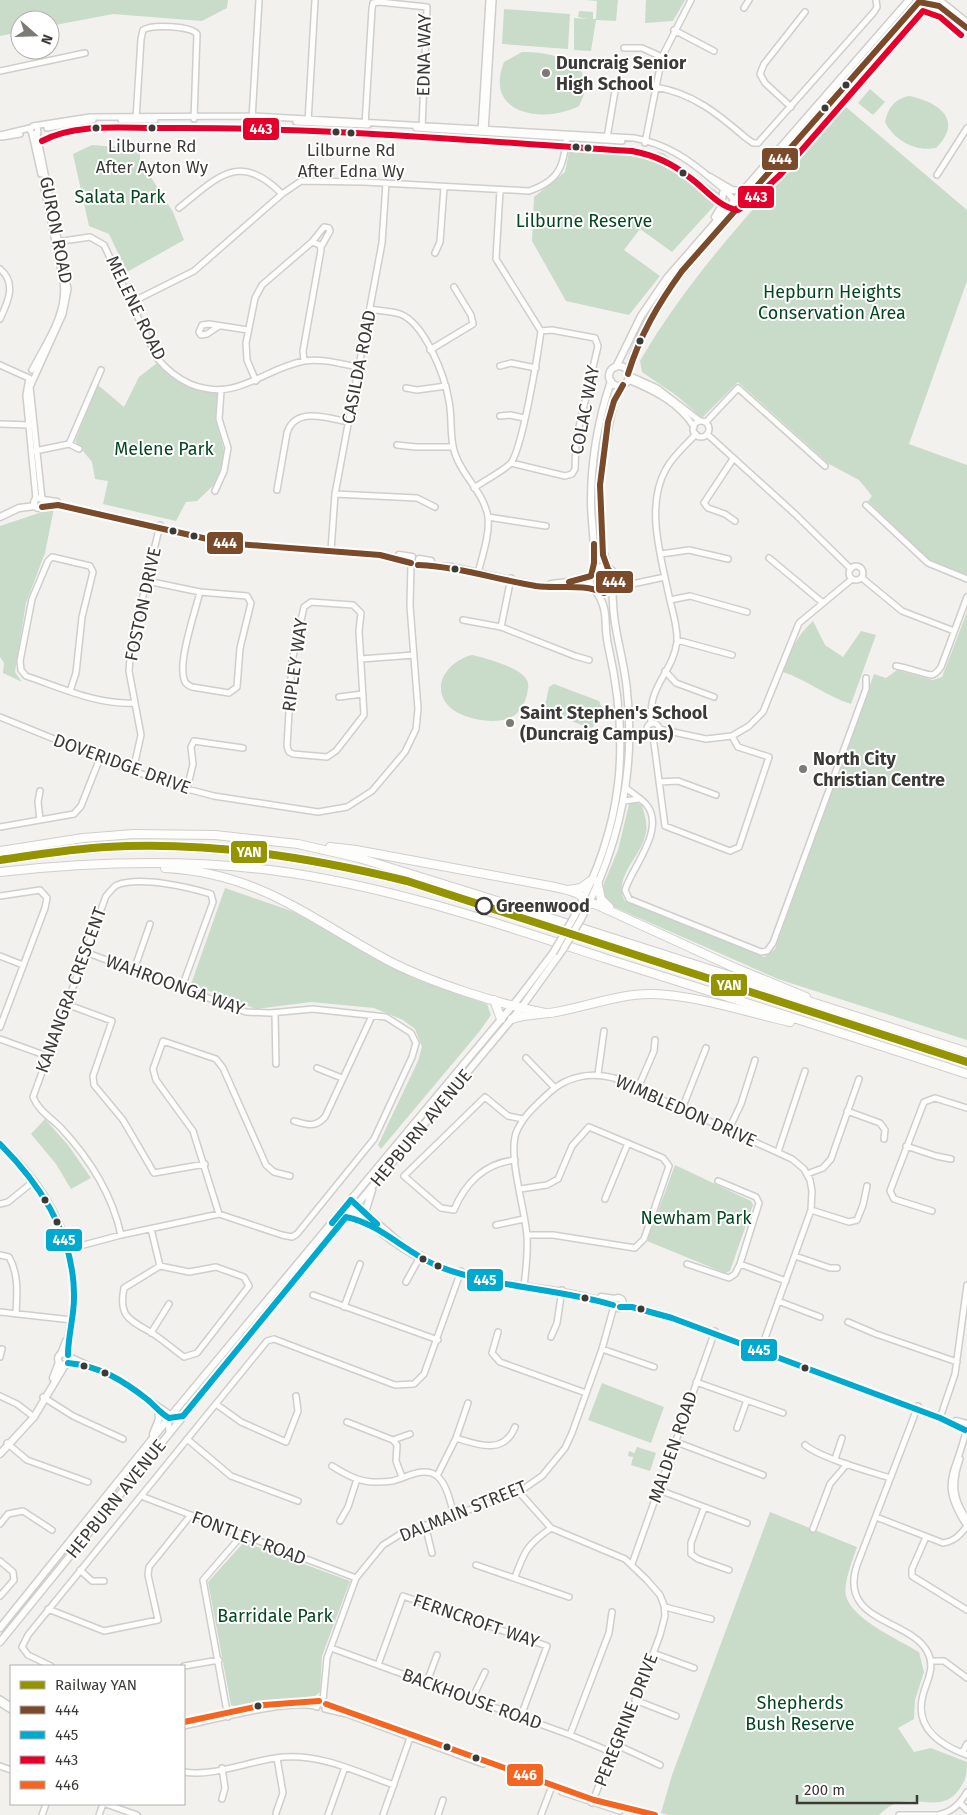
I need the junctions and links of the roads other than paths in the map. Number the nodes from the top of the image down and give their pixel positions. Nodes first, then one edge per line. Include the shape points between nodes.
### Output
1 (259, 0) edge
2 (315, 0) edge
3 (489, 0) edge
4 (493, 0) edge
5 (691, 0) edge
6 (749, 0) edge
7 (876, 0) edge
8 (909, 0) edge
9 (933, 0) edge
10 (920, 1) edge
11 (940, 3) edge
12 (744, 8) dead end
13 (805, 12) dead end
14 (967, 23) edge
15 (967, 28) edge
16 (674, 30) junction
17 (624, 48) dead end
18 (714, 51) dead end
19 (85, 53) dead end
20 (662, 57) junction
21 (0, 71) edge
22 (616, 84) dead end
23 (655, 87) junction
24 (791, 107) junction
25 (136, 118) junction
26 (194, 118) junction
27 (252, 118) junction
28 (308, 120) junction
29 (366, 124) junction
30 (422, 127) junction
31 (967, 128) edge
32 (34, 131) junction
33 (483, 131) junction
34 (0, 136) edge
35 (567, 136) junction
36 (607, 138) junction
37 (646, 142) junction
38 (773, 169) junction
39 (937, 175) dead end
40 (710, 177) junction
41 (386, 183) junction
42 (444, 187) junction
43 (500, 190) junction
44 (743, 191) junction
45 (723, 193) junction
46 (282, 194) junction
47 (734, 201) junction
48 (180, 208) dead end
49 (729, 220) junction
50 (57, 241) junction
51 (699, 241) junction
52 (312, 242) junction
53 (321, 247) junction
54 (435, 252) dead end
55 (0, 269) edge
56 (675, 269) junction
57 (454, 287) dead end
58 (132, 302) junction
59 (370, 310) junction
60 (651, 318) junction
61 (0, 319) edge
62 (219, 326) dead end
63 (248, 330) junction
64 (541, 331) junction
65 (430, 350) junction
66 (304, 361) junction
67 (0, 365) edge
68 (500, 366) dead end
69 (358, 367) junction
70 (616, 367) junction
71 (536, 368) junction
72 (100, 370) dead end
73 (31, 378) junction
74 (627, 378) junction
75 (256, 381) junction
76 (611, 381) junction
77 (644, 383) junction
78 (446, 386) junction
79 (406, 388) dead end
80 (221, 390) junction
81 (500, 416) dead end
82 (524, 418) junction
83 (700, 421) junction
84 (348, 422) junction
85 (706, 422) junction
86 (0, 424) edge
87 (30, 425) junction
88 (694, 427) junction
89 (696, 434) junction
90 (707, 434) junction
91 (69, 444) junction
92 (397, 445) dead end
93 (453, 447) junction
94 (79, 449) dead end
95 (34, 451) junction
96 (733, 459) junction
97 (511, 463) junction
98 (825, 466) dead end
99 (474, 488) junction
100 (215, 490) dead end
101 (277, 490) dead end
102 (335, 494) junction
103 (39, 502) junction
104 (866, 505) dead end
105 (435, 507) dead end
106 (0, 514) edge
107 (0, 517) edge
108 (488, 517) junction
109 (735, 521) dead end
110 (546, 526) dead end
111 (160, 527) junction
112 (331, 549) junction
113 (661, 554) junction
114 (768, 558) dead end
115 (728, 559) dead end
116 (415, 562) junction
117 (608, 568) junction
118 (850, 569) junction
119 (479, 572) junction
120 (592, 575) junction
121 (665, 577) junction
122 (862, 578) junction
123 (510, 579) junction
124 (852, 579) junction
125 (967, 579) edge
126 (147, 581) junction
127 (632, 584) dead end
128 (594, 589) junction
129 (612, 589) junction
130 (200, 592) junction
131 (967, 597) edge
132 (670, 600) junction
133 (823, 603) junction
134 (747, 612) dead end
135 (463, 620) dead end
136 (500, 627) junction
137 (954, 630) junction
138 (677, 640) junction
139 (732, 654) dead end
140 (414, 655) junction
141 (361, 659) junction
142 (589, 660) dead end
143 (896, 666) dead end
144 (665, 671) junction
145 (866, 678) dead end
146 (70, 691) junction
147 (364, 694) junction
148 (339, 697) dead end
149 (714, 697) dead end
150 (135, 702) junction
151 (0, 717) edge
152 (651, 724) junction
153 (659, 729) junction
154 (653, 736) junction
155 (732, 736) junction
156 (243, 748) dead end
157 (100, 758) junction
158 (133, 771) junction
159 (659, 782) junction
160 (626, 788) junction
161 (187, 789) junction
162 (40, 791) dead end
163 (716, 794) dead end
164 (639, 799) junction
165 (624, 801) junction
166 (40, 820) junction
167 (0, 826) edge
168 (298, 844) junction
169 (0, 851) edge
170 (125, 864) junction
171 (0, 872) edge
172 (595, 882) junction
173 (566, 890) junction
174 (0, 896) edge
175 (585, 905) junction
176 (618, 914) junction
177 (150, 924) dead end
178 (85, 952) junction
179 (556, 954) junction
180 (0, 956) edge
181 (23, 965) junction
182 (134, 970) junction
183 (182, 987) junction
184 (494, 1000) junction
185 (66, 1004) junction
186 (513, 1005) junction
187 (0, 1008) edge
188 (521, 1008) junction
189 (829, 1009) junction
190 (6, 1010) junction
191 (275, 1012) junction
192 (545, 1013) junction
193 (372, 1016) junction
194 (501, 1019) junction
195 (512, 1019) junction
196 (0, 1027) edge
197 (604, 1031) dead end
198 (840, 1034) junction
199 (0, 1039) edge
200 (655, 1040) dead end
201 (706, 1048) dead end
202 (967, 1052) edge
203 (47, 1056) junction
204 (526, 1058) dead end
205 (755, 1060) dead end
206 (276, 1064) dead end
207 (317, 1068) dead end
208 (805, 1071) dead end
209 (598, 1074) junction
210 (967, 1074) edge
211 (342, 1078) junction
212 (859, 1079) dead end
213 (555, 1088) junction
214 (638, 1088) junction
215 (447, 1097) junction
216 (967, 1108) edge
217 (682, 1109) junction
218 (847, 1111) junction
219 (423, 1112) junction
220 (523, 1119) junction
221 (294, 1121) dead end
222 (729, 1129) junction
223 (884, 1139) dead end
224 (628, 1143) junction
225 (0, 1144) edge
226 (906, 1146) junction
227 (0, 1149) edge
228 (778, 1152) junction
229 (951, 1159) dead end
230 (515, 1160) junction
231 (205, 1164) junction
232 (807, 1174) junction
233 (290, 1176) dead end
234 (33, 1182) junction
235 (376, 1182) junction
236 (718, 1182) dead end
237 (866, 1186) dead end
238 (520, 1188) junction
239 (605, 1199) dead end
240 (0, 1204) edge
241 (352, 1205) junction
242 (811, 1210) junction
243 (932, 1211) dead end
244 (365, 1213) junction
245 (219, 1214) junction
246 (346, 1217) junction
247 (524, 1219) junction
248 (372, 1225) junction
249 (496, 1225) dead end
250 (151, 1229) junction
251 (121, 1235) junction
252 (527, 1235) junction
253 (66, 1250) junction
254 (0, 1254) edge
255 (795, 1256) junction
256 (420, 1257) junction
257 (360, 1264) dead end
258 (687, 1264) dead end
259 (740, 1264) junction
260 (160, 1266) junction
261 (837, 1268) dead end
262 (460, 1273) junction
263 (786, 1280) junction
264 (406, 1282) dead end
265 (524, 1284) junction
266 (967, 1286) edge
267 (562, 1291) junction
268 (313, 1295) dead end
269 (778, 1301) junction
270 (169, 1304) dead end
271 (617, 1304) junction
272 (344, 1306) junction
273 (0, 1312) edge
274 (16, 1314) junction
275 (820, 1317) dead end
276 (71, 1320) junction
277 (848, 1322) dead end
278 (498, 1332) dead end
279 (714, 1332) junction
280 (151, 1333) junction
281 (552, 1337) dead end
282 (438, 1340) junction
283 (2, 1348) dead end
284 (602, 1349) junction
285 (760, 1350) junction
286 (0, 1357) edge
287 (65, 1360) junction
288 (957, 1362) junction
289 (654, 1368) dead end
290 (696, 1382) junction
291 (586, 1393) junction
292 (0, 1396) edge
293 (296, 1396) dead end
294 (44, 1398) junction
295 (747, 1400) junction
296 (153, 1403) junction
297 (468, 1403) dead end
298 (216, 1404) junction
299 (916, 1407) junction
300 (158, 1410) junction
301 (783, 1414) dead end
302 (32, 1416) junction
303 (183, 1416) junction
304 (941, 1416) junction
305 (170, 1418) junction
306 (347, 1422) dead end
307 (514, 1427) dead end
308 (737, 1428) dead end
309 (966, 1429) edge
310 (169, 1432) junction
311 (410, 1434) dead end
312 (456, 1438) junction
313 (842, 1438) dead end
314 (123, 1439) dead end
315 (187, 1439) junction
316 (393, 1440) junction
317 (676, 1442) junction
318 (967, 1442) edge
319 (8, 1444) junction
320 (805, 1445) dead end
321 (0, 1449) edge
322 (0, 1454) edge
323 (137, 1458) junction
324 (835, 1458) junction
325 (847, 1464) junction
326 (332, 1466) dead end
327 (763, 1475) dead end
328 (437, 1476) junction
329 (402, 1477) junction
330 (890, 1478) junction
331 (358, 1479) junction
332 (88, 1482) dead end
333 (659, 1490) junction
334 (521, 1491) junction
335 (142, 1496) junction
336 (298, 1501) dead end
337 (704, 1508) junction
338 (190, 1516) junction
339 (454, 1516) junction
340 (876, 1517) junction
341 (967, 1518) edge
342 (340, 1521) dead end
343 (747, 1523) dead end
344 (0, 1524) edge
345 (425, 1525) junction
346 (967, 1526) edge
347 (551, 1528) junction
348 (813, 1529) dead end
349 (52, 1530) dead end
350 (242, 1535) junction
351 (926, 1537) junction
352 (432, 1553) dead end
353 (0, 1561) edge
354 (632, 1564) junction
355 (476, 1565) dead end
356 (80, 1570) junction
357 (729, 1570) dead end
358 (515, 1577) junction
359 (356, 1578) junction
360 (104, 1581) dead end
361 (0, 1596) edge
362 (569, 1597) dead end
363 (664, 1607) junction
364 (48, 1609) junction
365 (967, 1610) edge
366 (612, 1612) dead end
367 (711, 1619) dead end
368 (0, 1628) edge
369 (0, 1642) edge
370 (331, 1648) junction
371 (653, 1653) junction
372 (437, 1655) dead end
373 (219, 1660) junction
374 (931, 1661) junction
375 (49, 1665) edge
376 (378, 1665) junction
377 (185, 1666) edge
378 (694, 1668) dead end
379 (485, 1672) dead end
380 (967, 1678) edge
381 (427, 1682) junction
382 (472, 1699) junction
383 (635, 1700) junction
384 (322, 1704) junction
385 (227, 1715) junction
386 (521, 1716) junction
387 (676, 1716) dead end
388 (185, 1724) edge
389 (570, 1735) junction
390 (411, 1736) junction
391 (967, 1744) edge
392 (619, 1746) junction
393 (965, 1754) edge
394 (611, 1755) junction
395 (277, 1758) junction
396 (660, 1765) dead end
397 (1, 1767) edge
398 (346, 1767) junction
399 (222, 1768) junction
400 (185, 1772) edge
401 (0, 1774) edge
402 (394, 1784) junction
403 (552, 1787) junction
404 (967, 1792) edge
405 (222, 1800) dead end
406 (443, 1800) dead end
407 (593, 1802) junction
408 (960, 1803) junction
409 (108, 1805) edge
410 (967, 1810) edge
411 (276, 1813) dead end
412 (137, 1815) edge
413 (328, 1815) edge
414 (383, 1815) edge
415 (438, 1815) edge
416 (541, 1815) edge
417 (638, 1815) edge
418 (655, 1815) edge
419 (899, 1815) edge
420 (937, 1815) edge

1 - 27 street
2 - 28 street
3 - 33 street
4 - 33 street
5 - 16 street
6 - 12 street
7 - 24 street via 878,7
8 - 44 main road
9 - 11 main road
10 - 11 main road
10 - 38 main road
11 - 14 main road
11 - 15 main road
13 - 24 street via 764,64 760,74 765,84
16 - 18 street
16 - 20 street
17 - 20 street via 642,48
19 - 21 street
20 - 23 street
22 - 36 street
23 - 24 street via 680,93 701,103 753,143 762,141
23 - 37 street
25 - 26 street
25 - 26 street via 141,38 143,30 155,27 192,29 197,34
25 - 32 street via 84,117
26 - 27 street
27 - 28 street
28 - 29 street
29 - 30 street
29 - 30 street, EDNA WAY via 372,9 373,3 380,2 427,7
30 - 33 street
31 - 39 street
32 - 34 street
32 - 50 street, GURON ROAD
33 - 35 street
35 - 36 street
35 - 43 street via 561,168 544,186 529,191
36 - 37 street
37 - 40 street via 679,153
37 - 45 street via 682,159
38 - 47 main road via 765,173 744,198
38 - 49 main road
40 - 44 main road via 728,188
40 - 47 street
41 - 42 street
41 - 46 street via 301,181
41 - 59 street, CASILDA ROAD via 382,243
42 - 43 street
42 - 54 street via 440,242
43 - 64 street via 496,259
44 - 47 main road
45 - 47 street
45 - 51 main road via 720,210
46 - 48 street via 259,175 231,171 222,174
46 - 58 street via 194,271
47 - 49 main road
47 - 51 main road
49 - 60 main road via 679,277
50 - 58 street, MELENE ROAD via 90,237 102,243
50 - 73 street, GURON ROAD via 68,285 67,300 58,328
51 - 56 main road
52 - 53 street
52 - 53 street via 324,227 329,228
52 - 63 street via 258,290
53 - 66 street
55 - 61 street via 10,287 8,302
56 - 60 main road via 674,280 655,305
56 - 70 main road via 641,316
57 - 65 street via 473,324
58 - 80 street, MELENE ROAD via 161,363 189,383
59 - 65 street via 400,314 406,318 419,330
59 - 69 street, CASILDA ROAD
60 - 74 main road via 633,354
62 - 63 street
63 - 75 street via 246,355
64 - 71 street
64 - 97 street, COLAC WAY via 596,338 598,346 576,440 575,469 565,476
65 - 78 street
66 - 69 street, MELENE ROAD via 328,361
66 - 75 street, MELENE ROAD
67 - 73 street
68 - 71 street via 511,363
69 - 84 street, CASILDA ROAD
70 - 74 main road via 625,369
70 - 76 main road via 610,373
71 - 82 street
72 - 91 street
73 - 87 street, GURON ROAD
74 - 76 main road via 617,386
74 - 77 street
74 - 117 main road via 612,408 601,464 602,546
75 - 80 street, MELENE ROAD
76 - 120 main road via 593,461 591,503 595,556
77 - 83 street via 669,396
77 - 88 street
78 - 79 street via 417,390
78 - 93 street
80 - 100 street via 219,419 228,448 224,471
81 - 82 street
82 - 97 street
83 - 85 street
83 - 88 street
84 - 101 street via 313,415 291,425
84 - 102 street, CASILDA ROAD
85 - 90 street via 709,426
85 - 98 street via 738,388
86 - 87 street
87 - 95 street, GURON ROAD
88 - 89 street
89 - 90 street
89 - 113 street via 666,468 657,492 655,506
90 - 96 street
91 - 94 street
91 - 95 street
92 - 93 street
93 - 99 street via 461,470
95 - 103 street, GURON ROAD
96 - 109 street via 704,503
96 - 118 street
97 - 99 street
99 - 108 street
102 - 105 street via 417,498
102 - 112 street, CASILDA ROAD
103 - 106 main road
103 - 107 main road
103 - 111 main road
104 - 125 street via 928,563
108 - 110 street
108 - 119 street
111 - 112 main road via 233,541
111 - 126 street, FOSTON DRIVE
112 - 116 main road
113 - 115 street via 689,550
113 - 121 street
114 - 133 street
116 - 119 main road
116 - 140 street, DOVERIDGE DRIVE via 410,606
117 - 120 main road via 596,570
117 - 129 main road via 616,578
118 - 122 street via 862,568
118 - 124 street
119 - 123 main road
120 - 123 main road via 554,584
120 - 128 main road
121 - 127 street
121 - 132 street
122 - 124 street
122 - 137 street via 902,611
123 - 128 main road via 552,588
123 - 136 street
124 - 133 street
126 - 130 street
126 - 150 street, FOSTON DRIVE via 131,646 129,671
128 - 129 main road via 604,593
128 - 172 main road, HEPBURN AVENUE via 607,614 606,636 617,685 621,745 613,814
129 - 160 main road, HEPBURN AVENUE via 629,709 630,751
130 - 130 street via 247,596 251,603 240,648 237,687 229,693 192,687 183,678 185,650
131 - 137 street
132 - 134 street via 694,597
132 - 138 street
133 - 155 street via 799,624 764,712
135 - 136 street
136 - 142 street
137 - 143 street via 937,673 931,675
138 - 139 street
138 - 144 street via 674,655
140 - 141 street
140 - 161 street, DOVERIDGE DRIVE via 418,709 414,734 405,752 360,801 338,810 318,812
141 - 147 street, RIPLEY WAY
141 - 147 street, RIPLEY WAY via 361,613 353,605 305,604 292,661 289,752 322,758 334,753 364,715
144 - 149 street via 676,683
144 - 152 street via 652,698
145 - 164 street via 866,689 846,745 773,943 767,951 761,952 629,899 625,890 627,882 644,854 652,829 650,811
146 - 146 street via 26,676 21,670 32,599 52,557 90,566 93,572
146 - 150 street via 114,704
147 - 148 street
150 - 158 street, FOSTON DRIVE via 141,735
151 - 157 street, DOVERIDGE DRIVE
152 - 153 street via 656,724
152 - 154 street via 647,730
153 - 154 street
153 - 155 street via 706,739
154 - 159 street
155 - 159 street via 738,747 769,757 739,847 735,850 730,851 665,826
156 - 161 street via 194,741
157 - 158 street, DOVERIDGE DRIVE
157 - 166 street via 76,812
158 - 161 street, DOVERIDGE DRIVE
159 - 163 street via 678,781
160 - 164 street
160 - 165 main road, HEPBURN AVENUE
162 - 166 street
164 - 165 street
165 - 172 main road, HEPBURN AVENUE via 616,836
166 - 167 street
168 - 169 highway via 215,835 134,834
168 - 173 highway via 356,850
168 - 189 highway via 359,858 475,894
170 - 171 highway
170 - 184 highway via 198,872 250,885 297,906 388,960
170 - 198 highway via 212,865 270,870 362,885 464,913
172 - 173 highway
172 - 175 main road, HEPBURN AVENUE
172 - 176 highway via 603,904
173 - 175 highway
174 - 181 street via 40,890 47,898
175 - 176 highway via 595,904
175 - 179 main road, HEPBURN AVENUE, bridge
176 - 189 highway
177 - 182 street
178 - 182 street, WAHROONGA WAY
178 - 183 street, KANANGRA CRESCENT via 106,896 116,886 148,882 173,884 212,894 213,902
178 - 185 street, KANANGRA CRESCENT
179 - 186 main road, HEPBURN AVENUE
179 - 188 main road, HEPBURN AVENUE
180 - 181 street
181 - 190 street
182 - 183 street, WAHROONGA WAY
183 - 191 street, WAHROONGA WAY via 246,1012
184 - 186 highway
184 - 194 highway
185 - 203 street, KANANGRA CRESCENT
185 - 231 street via 112,1021 93,1076 94,1085 123,1120 154,1173
186 - 188 highway
186 - 194 main road, HEPBURN AVENUE
187 - 190 street
188 - 192 highway
188 - 195 main road, HEPBURN AVENUE
189 - 202 highway
190 - 196 street
191 - 193 street, WAHROONGA WAY via 313,1009
191 - 206 street
192 - 195 highway
192 - 198 highway via 608,999 650,994 679,996
193 - 211 street
193 - 245 street, WAHROONGA WAY via 390,1019 411,1033 416,1043 374,1138 361,1156 292,1237
194 - 219 main road, HEPBURN AVENUE
195 - 215 main road, HEPBURN AVENUE
197 - 209 street
198 - 210 highway
199 - 203 street
200 - 214 street via 654,1052
201 - 217 street
203 - 251 street, KANANGRA CRESCENT via 33,1097 94,1171 111,1200
204 - 213 street
205 - 222 street
207 - 211 street
208 - 228 street
209 - 213 street, WIMBLEDON DRIVE via 583,1075
209 - 214 street, WIMBLEDON DRIVE
211 - 221 street via 325,1118 319,1124 311,1126
212 - 218 street
213 - 220 street, WIMBLEDON DRIVE
214 - 217 street, WIMBLEDON DRIVE
215 - 219 main road via 426,1115
215 - 235 main road, HEPBURN AVENUE
216 - 226 street via 935,1098 925,1100
217 - 222 street, WIMBLEDON DRIVE
218 - 223 street via 880,1123 885,1130
218 - 232 street via 831,1160 823,1168
219 - 241 main road, HEPBURN AVENUE
220 - 230 street, WIMBLEDON DRIVE via 515,1135
220 - 230 street via 508,1116 485,1097 404,1176 441,1208 454,1210 460,1195 492,1165
222 - 228 street, WIMBLEDON DRIVE
224 - 238 street via 589,1127 572,1146 558,1179 547,1185
224 - 239 street
224 - 252 street via 663,1158 669,1166 641,1244 628,1248 553,1235
225 - 234 main road
226 - 229 street
226 - 243 street via 891,1196
227 - 234 main road
228 - 232 street, WIMBLEDON DRIVE via 804,1168
230 - 238 street, WIMBLEDON DRIVE
231 - 233 street via 192,1131 156,1080 153,1069 163,1041 216,1058 266,1165 274,1172
231 - 245 street
232 - 242 street via 812,1191
234 - 240 street via 8,1202
234 - 253 main road
235 - 241 main road, HEPBURN AVENUE
235 - 244 main road
236 - 259 street via 756,1197 759,1203
237 - 242 street via 857,1220 849,1222
238 - 247 street, WIMBLEDON DRIVE
241 - 244 main road
241 - 246 main road, HEPBURN AVENUE
241 - 248 main road
241 - 305 main road, HEPBURN AVENUE
242 - 255 street
244 - 256 main road
245 - 250 street, WAHROONGA WAY
246 - 248 main road
246 - 303 main road, HEPBURN AVENUE
247 - 249 street
247 - 252 street, WIMBLEDON DRIVE
248 - 256 main road via 396,1245
250 - 251 street, WAHROONGA WAY
250 - 260 street
251 - 253 street, WAHROONGA WAY
252 - 265 street, WIMBLEDON DRIVE
253 - 276 main road
254 - 274 street via 13,1264
255 - 261 street
255 - 263 street
256 - 262 main road
256 - 264 street
257 - 272 street
258 - 259 street via 729,1278
259 - 263 street
260 - 280 street via 124,1288 121,1300 132,1323
260 - 280 street via 189,1272 216,1267 244,1277 250,1286 197,1353 184,1357
262 - 265 main road
262 - 282 street
263 - 269 street
265 - 267 main road
266 - 288 street
267 - 271 main road
267 - 281 street
268 - 272 street
269 - 275 street
269 - 285 street
270 - 280 street
271 - 279 main road
271 - 284 street, DALMAIN STREET
272 - 282 street
273 - 274 street
274 - 276 street
276 - 287 main road
277 - 288 street
278 - 291 street via 492,1354 500,1362
279 - 285 main road
279 - 290 street, MALDEN ROAD
282 - 298 street via 422,1377 414,1384 402,1386 274,1339 267,1340
283 - 286 street
284 - 289 street
284 - 291 street, DALMAIN STREET
285 - 299 main road
287 - 294 main road
287 - 296 street via 118,1379
288 - 304 street
290 - 295 street
290 - 317 street, MALDEN ROAD
291 - 334 street, DALMAIN STREET via 565,1448 542,1476
292 - 302 street
293 - 298 street via 298,1411 286,1442 241,1422
294 - 302 main road
294 - 314 street via 73,1416
295 - 301 street
295 - 308 street
296 - 300 street
296 - 305 street
297 - 312 street
298 - 315 street
299 - 304 main road
299 - 330 street
300 - 305 street
300 - 323 main road via 156,1426
302 - 319 main road
303 - 305 street
303 - 310 main road, HEPBURN AVENUE
304 - 309 main road
305 - 310 street
305 - 323 main road, HEPBURN AVENUE
306 - 316 street
307 - 312 street via 512,1433 495,1446 486,1447
309 - 346 street via 950,1490 954,1505
310 - 369 main road, HEPBURN AVENUE
311 - 316 street
312 - 328 street
313 - 324 street
315 - 335 street
315 - 336 street via 231,1476
316 - 329 street
317 - 327 street
317 - 333 street, MALDEN ROAD
318 - 341 street via 955,1473 954,1485 958,1504
319 - 321 main road
319 - 322 main road
319 - 332 street via 27,1460
320 - 324 street
323 - 368 main road, HEPBURN AVENUE
324 - 325 street
325 - 330 street
325 - 348 street via 830,1484
326 - 331 street
328 - 329 street via 415,1473
328 - 339 street via 444,1486
329 - 331 street via 371,1482
330 - 340 street
331 - 342 street
333 - 337 street
333 - 354 street, MALDEN ROAD
334 - 339 street, DALMAIN STREET
334 - 347 street
335 - 338 street, FONTLEY ROAD
335 - 356 street
337 - 343 street
337 - 357 street via 691,1554
338 - 350 street, FONTLEY ROAD
338 - 364 street via 149,1567 158,1620 104,1631
339 - 345 street, DALMAIN STREET
340 - 351 street
340 - 374 street via 854,1575 856,1594 868,1611 924,1646
344 - 349 street via 8,1514 23,1510
345 - 352 street
345 - 359 street, DALMAIN STREET via 399,1534 383,1545
346 - 351 street via 951,1542
347 - 354 street
347 - 358 street via 526,1550
350 - 359 street, FONTLEY ROAD
350 - 373 street via 203,1580
351 - 365 street via 912,1576
353 - 361 street via 13,1572 14,1580
354 - 363 street via 660,1595
355 - 358 street
356 - 360 street via 92,1581
356 - 364 street
358 - 362 street
359 - 370 street, DALMAIN STREET
363 - 367 street
363 - 371 street, PEREGRINE DRIVE via 665,1616
364 - 375 street via 22,1647 28,1655
366 - 389 street via 609,1633
370 - 376 street, BACKHOUSE ROAD
370 - 384 street, DALMAIN STREET
371 - 378 street
371 - 383 street, PEREGRINE DRIVE
372 - 381 street
373 - 377 street
373 - 385 street
374 - 380 street via 944,1661
374 - 393 street via 922,1701 924,1721 932,1737
376 - 381 street, BACKHOUSE ROAD
376 - 386 street, FERNCROFT WAY via 403,1596 547,1646
379 - 382 street
381 - 382 street, BACKHOUSE ROAD
382 - 386 street, BACKHOUSE ROAD
383 - 387 street
383 - 392 street, PEREGRINE DRIVE
384 - 385 street via 264,1706
384 - 390 street
385 - 388 street
386 - 389 street, BACKHOUSE ROAD
389 - 394 street, BACKHOUSE ROAD
390 - 402 street
390 - 403 street
391 - 393 street
392 - 394 street, PEREGRINE DRIVE
392 - 396 street
394 - 407 street, PEREGRINE DRIVE
395 - 398 street via 312,1757
395 - 399 street
395 - 411 street via 283,1793
397 - 401 street
398 - 402 street
398 - 413 street
399 - 400 street
399 - 405 street via 226,1788
402 - 414 street
403 - 407 street
403 - 416 street
404 - 408 street
406 - 415 street
407 - 417 street
407 - 418 street
408 - 410 street
408 - 420 street
409 - 412 street
419 - 420 street

